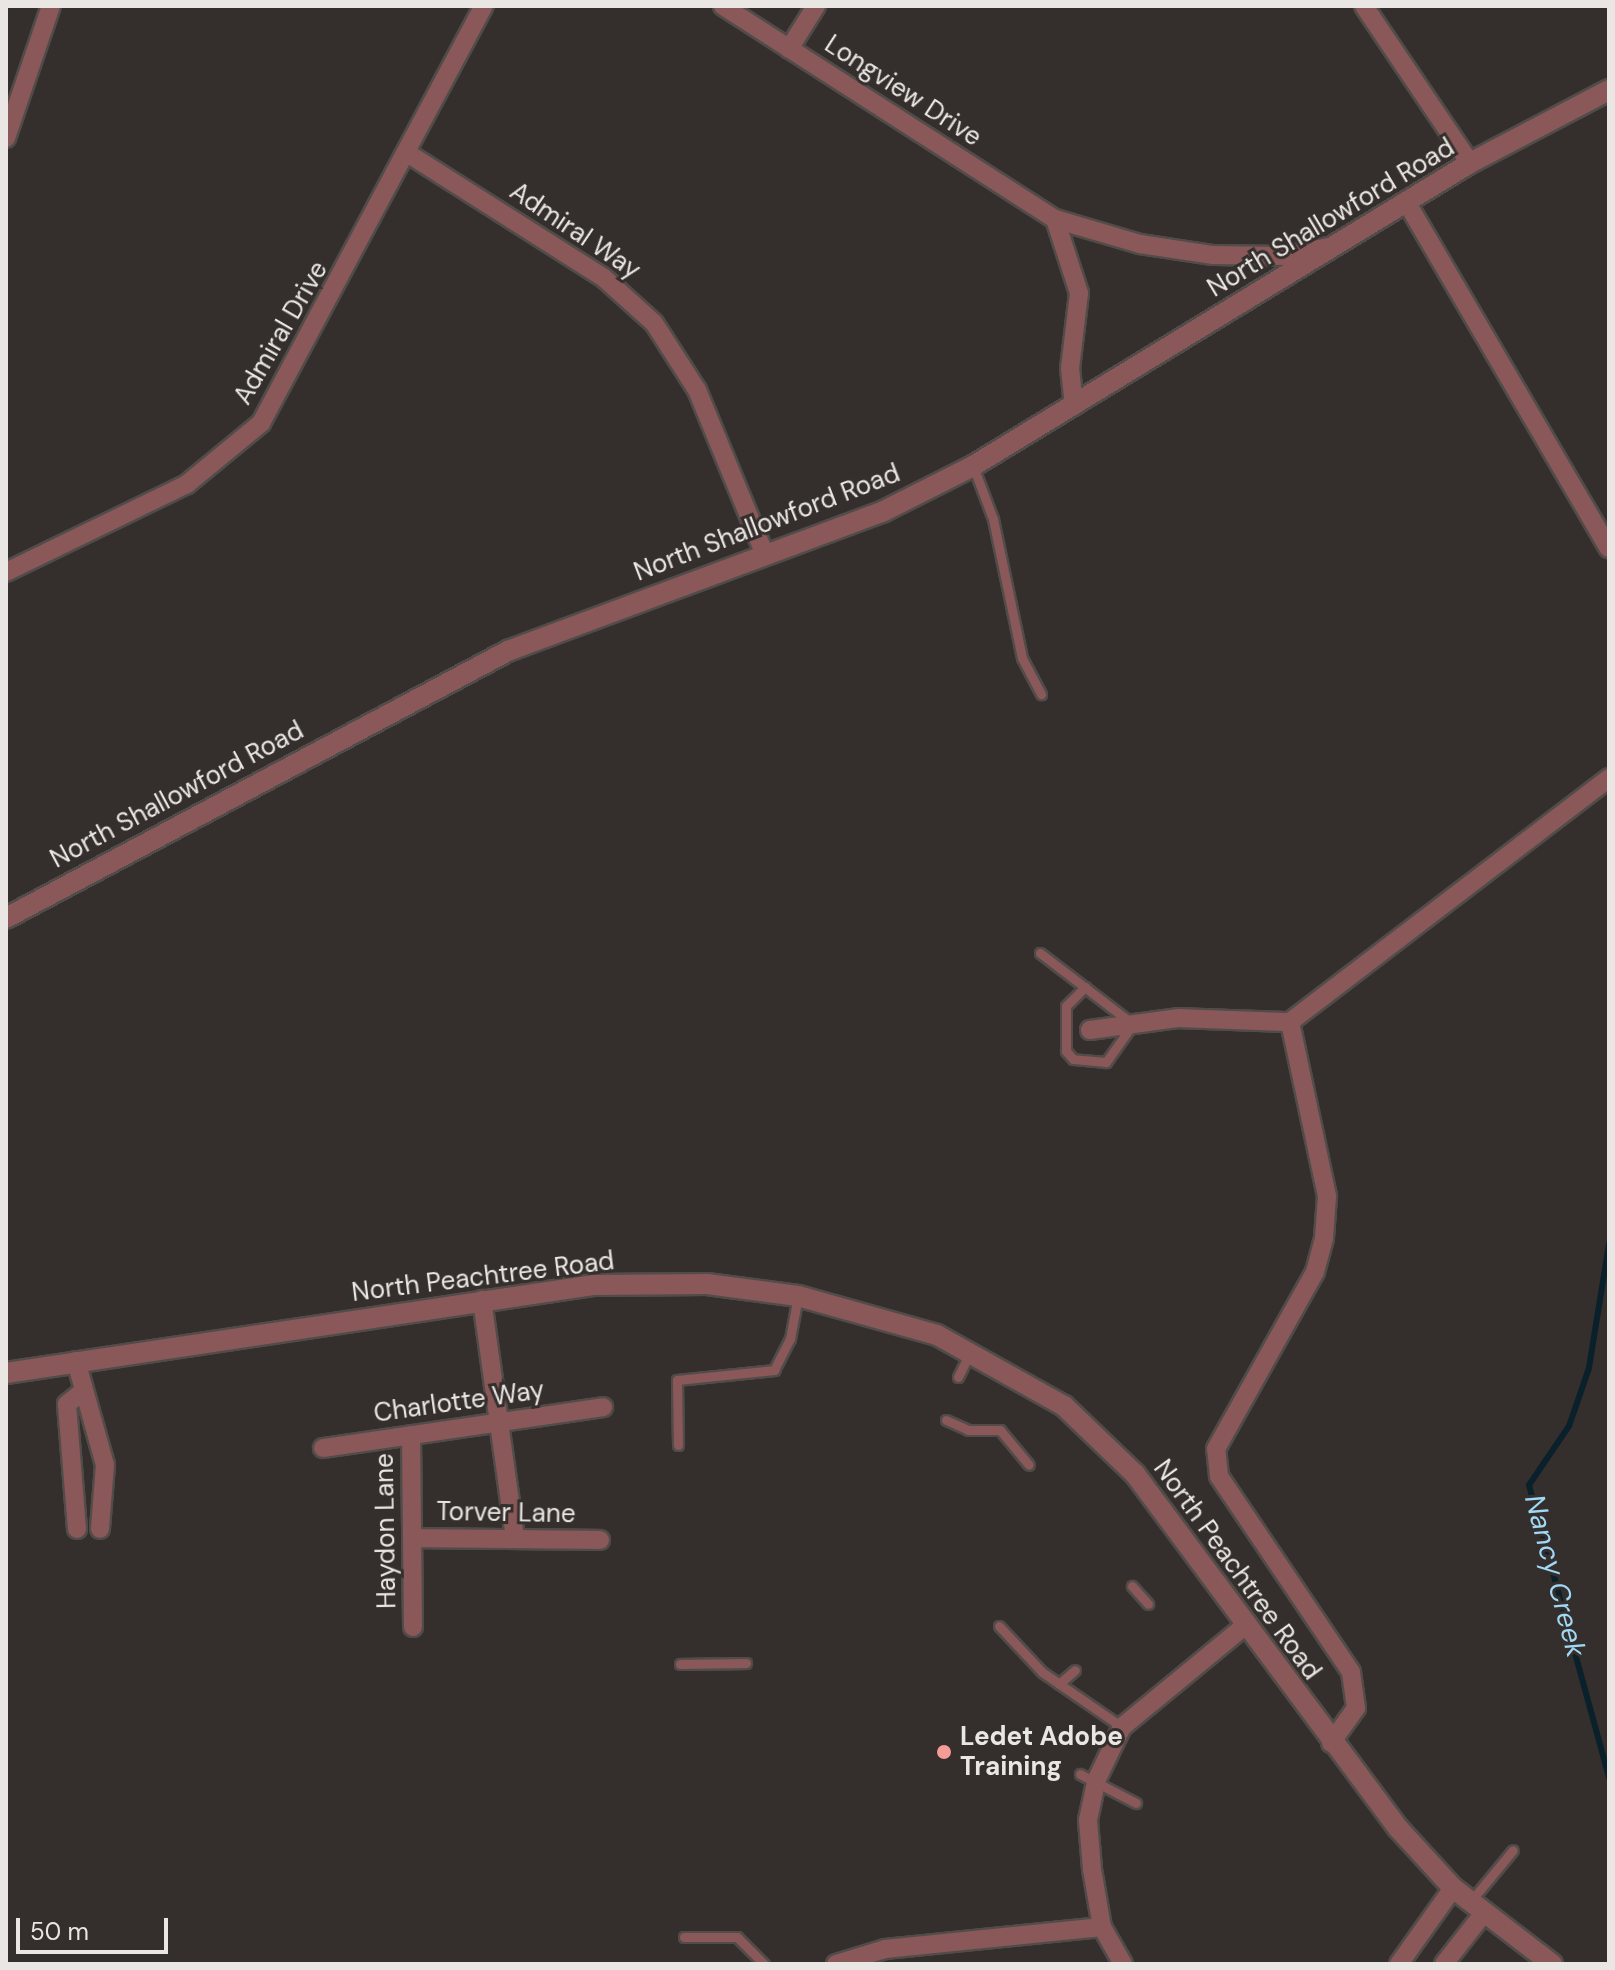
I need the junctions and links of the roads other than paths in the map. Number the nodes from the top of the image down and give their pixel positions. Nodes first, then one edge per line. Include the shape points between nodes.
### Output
1 (51, 6) edge
2 (484, 6) edge
3 (723, 6) edge
4 (816, 6) edge
5 (1364, 6) edge
6 (789, 49) junction
7 (1609, 90) edge
8 (6, 138) edge
9 (407, 153) junction
10 (1470, 163) junction
11 (1407, 203) junction
12 (1055, 219) junction
13 (1331, 246) junction
14 (1074, 406) junction
15 (973, 466) junction
16 (1609, 548) edge
17 (765, 555) junction
18 (6, 572) edge
19 (1041, 694) dead end
20 (1609, 778) edge
21 (6, 918) edge
22 (1040, 953) dead end
23 (1085, 987) junction
24 (1290, 1022) junction
25 (1133, 1024) junction
26 (1090, 1030) dead end
27 (798, 1296) junction
28 (482, 1300) junction
29 (970, 1351) junction
30 (76, 1361) junction
31 (6, 1373) edge
32 (958, 1377) dead end
33 (81, 1393) junction
34 (603, 1407) dead end
35 (946, 1420) dead end
36 (499, 1423) junction
37 (411, 1435) junction
38 (678, 1445) dead end
39 (323, 1448) dead end
40 (1029, 1465) dead end
41 (74, 1504) junction
42 (102, 1507) junction
43 (77, 1529) dead end
44 (100, 1529) dead end
45 (412, 1538) junction
46 (515, 1539) junction
47 (600, 1540) dead end
48 (1132, 1586) dead end
49 (1148, 1604) dead end
50 (1247, 1624) junction
51 (999, 1626) dead end
52 (413, 1627) dead end
53 (746, 1663) dead end
54 (680, 1664) dead end
55 (1075, 1670) dead end
56 (1059, 1684) junction
57 (1122, 1727) junction
58 (1331, 1743) junction
59 (1088, 1778) junction
60 (1136, 1803) dead end
61 (1513, 1850) dead end
62 (1453, 1888) junction
63 (1476, 1908) junction
64 (1102, 1927) junction
65 (684, 1937) dead end
66 (1543, 1961) edge
67 (764, 1964) edge
68 (836, 1964) edge
69 (1123, 1964) edge
70 (1399, 1964) edge
71 (1444, 1964) edge

1 - 8 street
2 - 9 street, Admiral Drive
3 - 6 street, Longview Drive
4 - 6 street
5 - 10 street
6 - 12 street, Longview Drive
7 - 10 street, North Shallowford Road
9 - 17 street, Admiral Way via 604,278 654,323 697,390
9 - 18 street, Admiral Drive via 292,375 242,443 187,484
10 - 11 street, North Shallowford Road
11 - 13 street, North Shallowford Road
11 - 16 street
12 - 13 street, Longview Drive via 1140,244 1213,255 1284,256
12 - 14 street via 1079,293 1070,368
13 - 14 street, North Shallowford Road
14 - 15 street, North Shallowford Road
15 - 17 street, North Shallowford Road via 882,512
15 - 19 lane via 993,519 1022,658
17 - 21 street, North Shallowford Road via 508,651
20 - 24 street
22 - 23 lane
23 - 25 lane
23 - 25 lane via 1066,1006 1066,1051 1073,1059 1106,1062
24 - 25 street via 1179,1018
24 - 58 street via 1327,1196 1324,1238 1315,1272 1216,1449 1219,1476 1351,1672 1356,1708
25 - 26 street
27 - 28 street, North Peachtree Road via 707,1284 594,1285
27 - 29 street, North Peachtree Road via 889,1318
27 - 38 lane via 790,1339 774,1370 677,1380
28 - 30 street, North Peachtree Road
28 - 36 street
29 - 32 lane
29 - 50 street, North Peachtree Road via 1064,1406 1135,1474
30 - 31 street, North Peachtree Road
30 - 33 street
33 - 41 street via 67,1404
33 - 42 street via 91,1400 105,1465
34 - 36 street, Charlotte Way
35 - 40 lane via 968,1430 1000,1430
36 - 37 street, Charlotte Way
36 - 46 street
37 - 39 street, Charlotte Way
37 - 45 street, Haydon Lane
41 - 42 lane
41 - 43 street
42 - 44 street
45 - 46 street, Torver Lane
45 - 52 street, Haydon Lane
46 - 47 street, Torver Lane
48 - 49 lane
50 - 57 street
50 - 58 street, North Peachtree Road
51 - 56 lane
53 - 54 lane
55 - 56 lane
56 - 57 lane
57 - 59 street
58 - 62 street, North Peachtree Road
59 - 60 lane
59 - 64 street
61 - 63 lane
62 - 63 street, North Peachtree Road
62 - 70 street
63 - 66 street, North Peachtree Road
63 - 71 street
64 - 68 street via 885,1949
64 - 69 street
65 - 67 lane via 737,1937 759,1953

